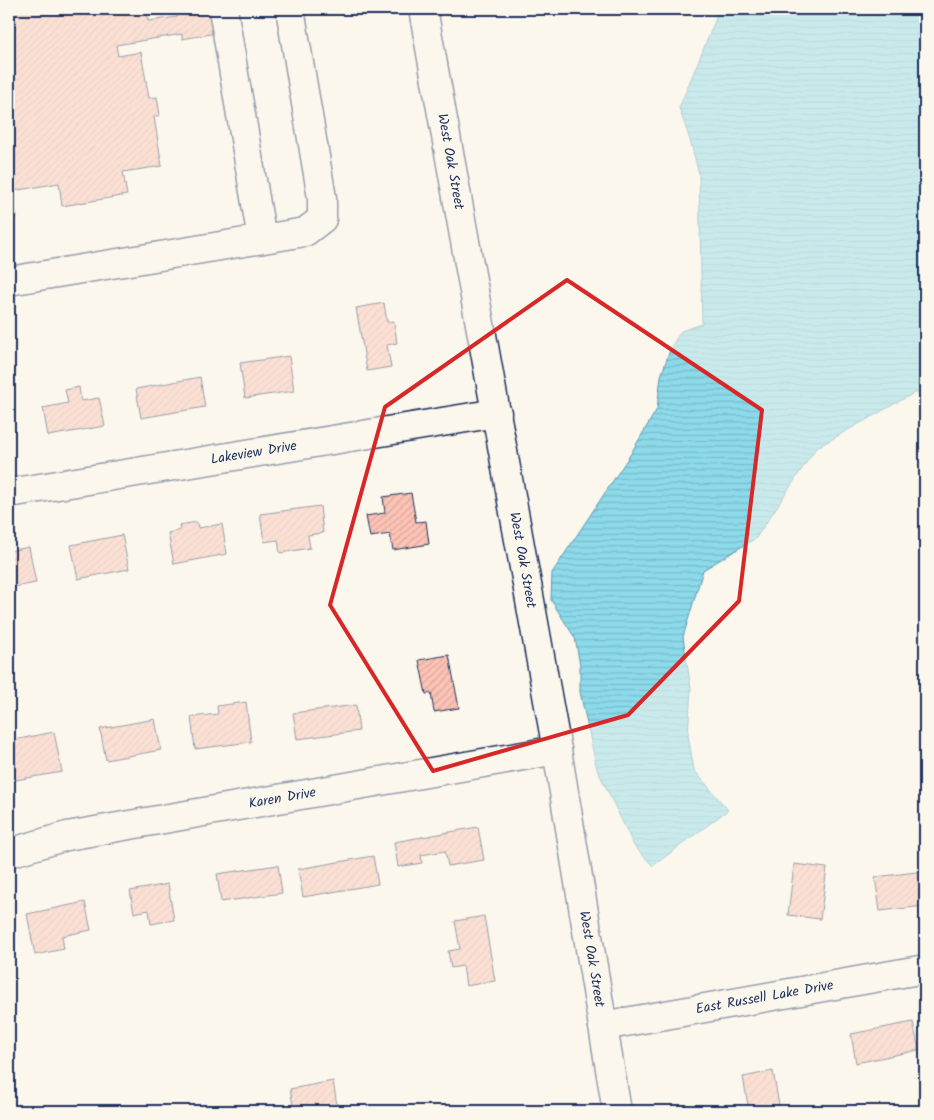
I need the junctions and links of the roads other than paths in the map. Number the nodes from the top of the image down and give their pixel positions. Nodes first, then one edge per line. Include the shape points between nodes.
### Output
1 (223, 9) edge
2 (290, 9) edge
3 (423, 9) edge
4 (262, 240) junction
5 (9, 281) edge
6 (497, 413) junction
7 (9, 493) edge
8 (557, 750) junction
9 (9, 853) edge
10 (925, 969) edge
11 (603, 1026) junction
12 (617, 1111) edge

1 - 4 street
2 - 4 street via 322,198 322,219 305,232
3 - 6 street, West Oak Street
4 - 5 street
6 - 7 street, Lakeview Drive
6 - 8 street, West Oak Street
8 - 9 street, Karen Drive via 68,836
8 - 11 street, West Oak Street
10 - 11 street, East Russell Lake Drive
11 - 12 street, West Oak Street

